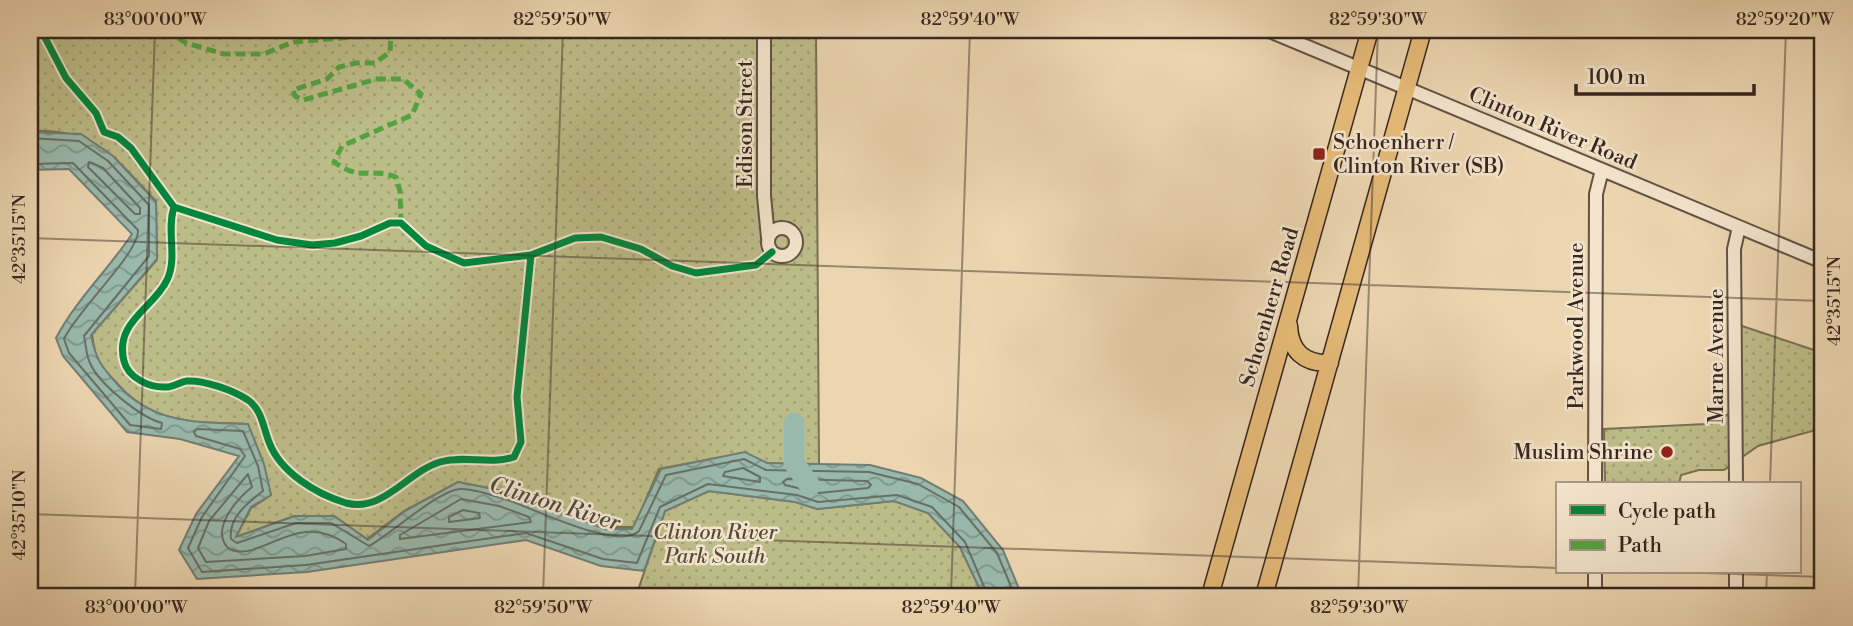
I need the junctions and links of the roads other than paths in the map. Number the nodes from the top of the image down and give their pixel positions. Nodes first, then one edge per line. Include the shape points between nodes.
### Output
1 (764, 30) edge
2 (1267, 30) edge
3 (1370, 30) edge
4 (1423, 30) edge
5 (1359, 67) junction
6 (1408, 88) junction
7 (1602, 170) junction
8 (767, 218) junction
9 (1739, 227) junction
10 (783, 228) junction
11 (768, 238) junction
12 (1823, 262) edge
13 (1288, 318) junction
14 (1330, 363) junction
15 (1595, 482) edge
16 (1736, 482) edge
17 (1595, 574) edge
18 (1736, 574) edge
19 (1210, 596) edge
20 (1264, 596) edge
21 (1595, 596) edge
22 (1736, 596) edge

1 - 8 street, Edison Street
2 - 5 street, Clinton River Road
3 - 5 main road, Schoenherr Road
4 - 6 main road
5 - 6 street, Clinton River Road
5 - 13 main road, Schoenherr Road
6 - 7 street, Clinton River Road
6 - 14 main road
7 - 9 street, Clinton River Road
7 - 15 street, Parkwood Avenue via 1595,194
8 - 10 street, Edison Street
8 - 11 street, Edison Street
9 - 12 street, Clinton River Road
9 - 16 street, Marne Avenue via 1734,249
10 - 11 street
10 - 11 street via 796,239 792,252 775,255
13 - 14 main road via 1289,337 1299,355
13 - 19 main road, Schoenherr Road
14 - 20 main road
17 - 21 street
18 - 22 street

